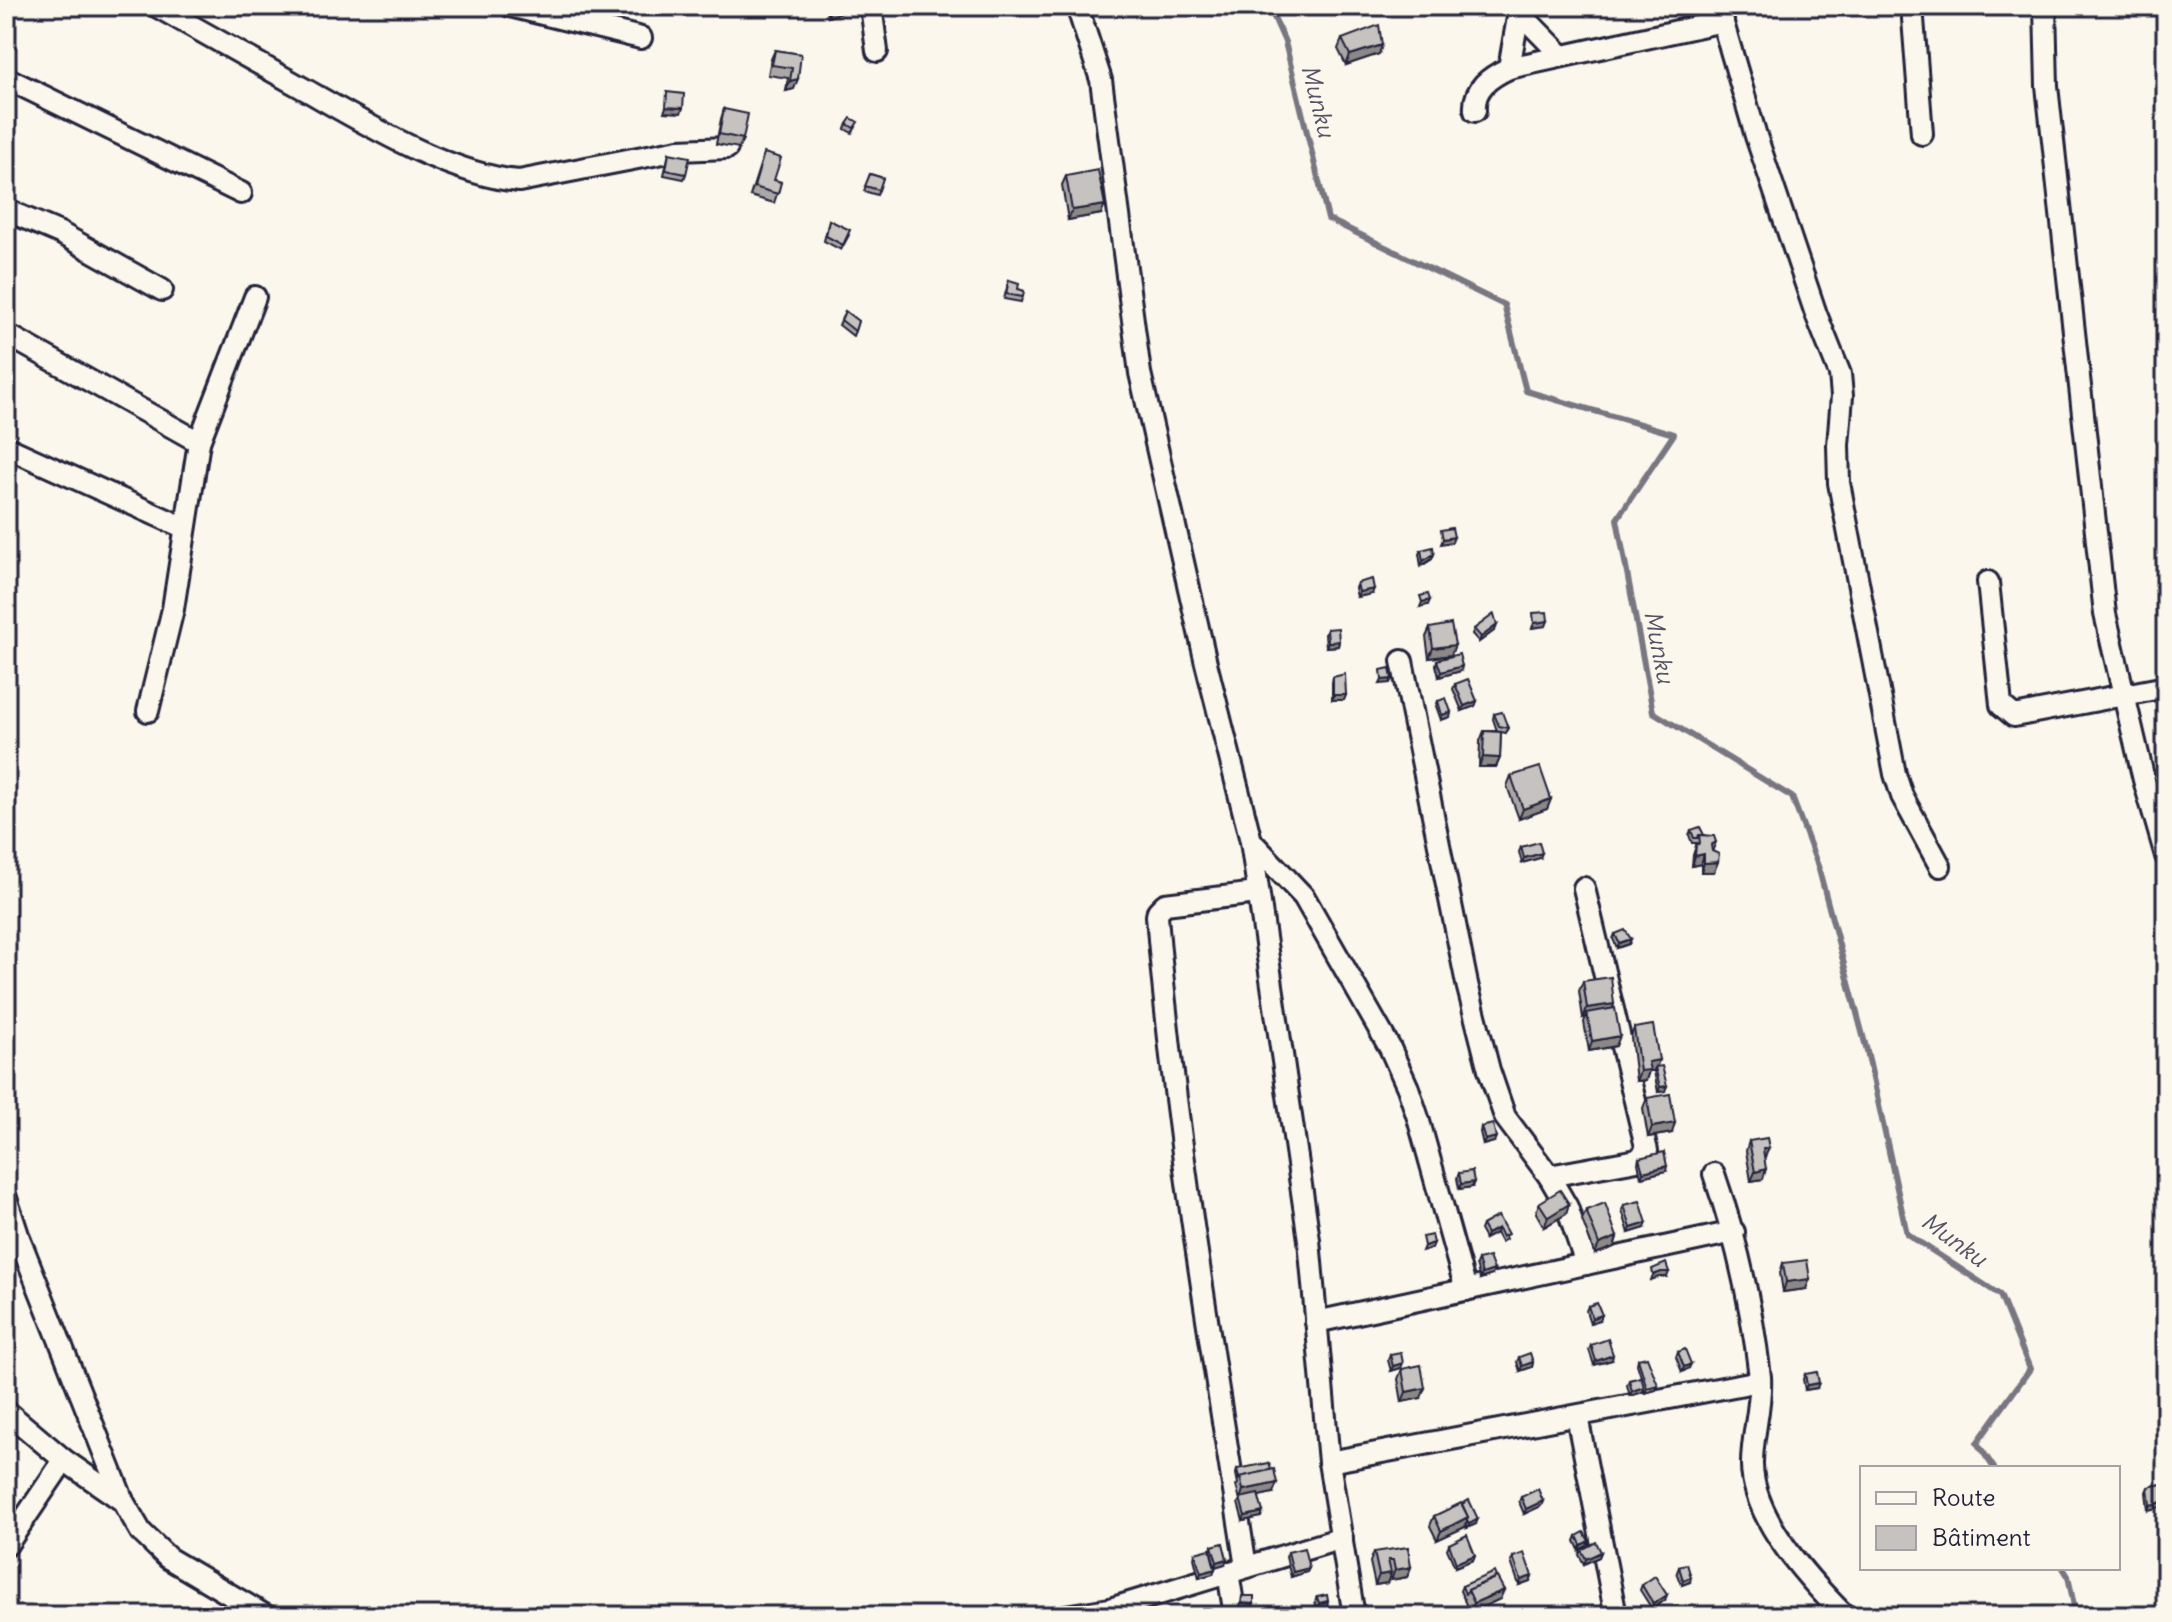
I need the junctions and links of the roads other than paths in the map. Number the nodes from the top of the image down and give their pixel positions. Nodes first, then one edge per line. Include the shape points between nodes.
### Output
1 (156, 6) edge
2 (510, 6) edge
3 (871, 6) edge
4 (1077, 6) edge
5 (1912, 6) edge
6 (2045, 6) edge
7 (1518, 9) edge
8 (1721, 14) edge
9 (641, 38) dead end
10 (877, 51) dead end
11 (1561, 55) junction
12 (1509, 68) junction
13 (6, 78) edge
14 (1475, 111) dead end
15 (1922, 134) dead end
16 (727, 148) edge
17 (241, 193) dead end
18 (6, 210) edge
19 (162, 290) dead end
20 (255, 297) dead end
21 (6, 334) edge
22 (199, 442) junction
23 (6, 447) edge
24 (185, 528) junction
25 (1988, 582) dead end
26 (1402, 661) dead end
27 (2166, 687) edge
28 (2123, 695) junction
29 (148, 711) dead end
30 (1251, 841) junction
31 (2166, 856) edge
32 (1940, 866) dead end
33 (1584, 888) dead end
34 (1257, 893) junction
35 (1714, 1174) dead end
36 (1549, 1176) junction
37 (6, 1198) edge
38 (1734, 1232) junction
39 (1586, 1264) junction
40 (1466, 1290) junction
41 (1316, 1322) junction
42 (1760, 1381) junction
43 (6, 1411) edge
44 (1577, 1416) junction
45 (64, 1460) junction
46 (1329, 1462) junction
47 (123, 1501) junction
48 (1342, 1538) junction
49 (6, 1546) edge
50 (1237, 1569) junction
51 (266, 1616) edge
52 (1065, 1616) edge
53 (1235, 1616) edge
54 (1354, 1616) edge
55 (1616, 1616) edge
56 (1845, 1616) edge

1 - 16 street via 382,133 496,179 519,181 679,150
2 - 9 street
3 - 10 street
4 - 30 street via 1101,80 1140,373
5 - 15 street
6 - 28 street via 2047,86 2105,614
7 - 11 street
7 - 12 street
8 - 11 street via 1632,43
8 - 32 street via 1756,136 1840,374 1839,483 1895,774
11 - 12 street
12 - 14 street via 1485,82
13 - 17 street
18 - 19 street via 60,233
20 - 22 street
21 - 22 street
22 - 24 street
23 - 24 street
24 - 29 street via 173,609
25 - 28 street via 2001,705 2007,711 2014,716
26 - 36 street via 1489,1070 1505,1117
27 - 28 street
28 - 31 street
30 - 34 street
30 - 40 street via 1304,897 1390,1048 1418,1118
33 - 36 street via 1647,1151 1637,1160
34 - 41 street via 1309,1240
34 - 50 street via 1165,904 1157,916 1183,1170
35 - 38 street
36 - 39 street via 1567,1207
37 - 47 street
38 - 39 street
38 - 42 street
39 - 40 street
40 - 41 street
41 - 46 street
42 - 44 street
42 - 56 street via 1754,1490 1788,1553
43 - 45 street
44 - 46 street
44 - 55 street
45 - 47 street
45 - 49 street
46 - 48 street
47 - 51 street via 141,1532 168,1558
48 - 50 street
48 - 54 street
50 - 52 street via 1110,1609
50 - 53 street

